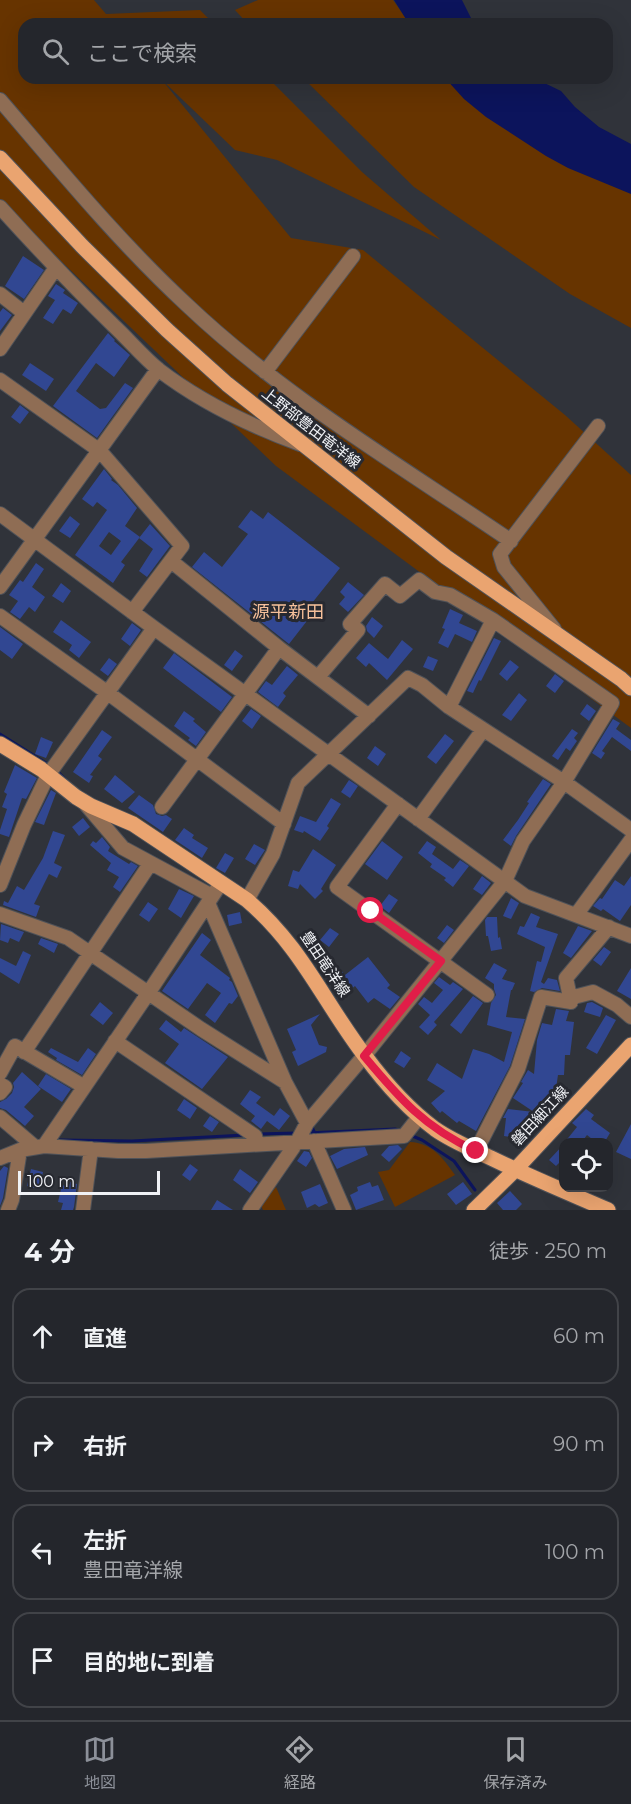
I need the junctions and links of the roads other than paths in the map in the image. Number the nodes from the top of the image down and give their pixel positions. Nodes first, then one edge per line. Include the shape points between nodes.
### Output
1 (0, 100) edge
2 (0, 158) edge
3 (0, 207) edge
4 (353, 256) dead end
5 (55, 269) junction
6 (0, 294) edge
7 (24, 313) junction
8 (0, 349) edge
9 (158, 369) junction
10 (265, 372) junction
11 (0, 380) edge
12 (598, 426) dead end
13 (302, 445) junction
14 (100, 451) junction
15 (0, 514) edge
16 (35, 539) junction
17 (511, 541) junction
18 (171, 561) junction
19 (0, 587) edge
20 (132, 612) junction
21 (0, 616) edge
22 (493, 620) junction
23 (154, 628) junction
24 (563, 639) junction
25 (279, 648) junction
26 (318, 676) junction
27 (631, 688) edge
28 (108, 693) junction
29 (245, 694) junction
30 (449, 706) junction
31 (369, 716) junction
32 (483, 729) junction
33 (0, 744) edge
34 (329, 754) junction
35 (197, 760) junction
36 (48, 775) junction
37 (564, 782) junction
38 (82, 801) junction
39 (398, 804) junction
40 (162, 807) dead end
41 (418, 819) junction
42 (284, 824) junction
43 (631, 830) edge
44 (631, 840) edge
45 (150, 864) junction
46 (505, 881) junction
47 (220, 883) junction
48 (0, 885) edge
49 (210, 900) junction
50 (247, 900) junction
51 (0, 914) edge
52 (576, 915) junction
53 (609, 927) junction
54 (631, 936) edge
55 (90, 952) junction
56 (441, 961) junction
57 (149, 992) junction
58 (487, 995) dead end
59 (570, 998) junction
60 (631, 1017) edge
61 (115, 1041) junction
62 (24, 1052) junction
63 (628, 1054) edge
64 (364, 1056) junction
65 (0, 1073) edge
66 (285, 1082) junction
67 (0, 1084) edge
68 (83, 1086) junction
69 (0, 1093) edge
70 (0, 1117) edge
71 (419, 1117) junction
72 (307, 1123) junction
73 (314, 1141) junction
74 (297, 1142) junction
75 (257, 1144) junction
76 (39, 1146) junction
77 (91, 1149) junction
78 (20, 1150) junction
79 (476, 1151) junction
80 (0, 1158) edge
81 (515, 1170) junction
82 (8, 1210) edge
83 (83, 1210) edge
84 (250, 1210) edge
85 (344, 1210) edge
86 (474, 1210) edge
87 (608, 1210) edge

1 - 10 street via 139,258
2 - 13 main road, 上野部豊田竜洋線 via 167,330
3 - 5 street
4 - 10 street
5 - 7 street
5 - 9 street
6 - 7 street
7 - 8 street
9 - 13 street via 240,419
9 - 14 street
10 - 17 street
11 - 14 street
12 - 17 street
13 - 24 main road, 上野部豊田竜洋線 via 446,557
14 - 16 street
14 - 18 street via 182,546
15 - 16 street
16 - 19 street
16 - 20 street
17 - 24 street via 500,554 504,567
18 - 20 street
18 - 25 street
20 - 23 street
21 - 28 street
22 - 26 street via 419,580 400,596 385,585 350,624 357,630
22 - 30 street
22 - 37 street via 612,703
23 - 28 street
23 - 29 street
24 - 27 main road, 上野部豊田竜洋線
25 - 26 street
25 - 29 street
26 - 31 street
28 - 35 street
28 - 36 street
29 - 34 street
29 - 35 street
30 - 31 street via 408,678
30 - 32 street
31 - 34 street
32 - 37 street
32 - 41 street
33 - 36 main road, 豊田竜洋線
34 - 39 street
34 - 42 street via 298,783
35 - 40 street
35 - 42 street
36 - 38 main road, 豊田竜洋線
36 - 48 street
37 - 43 street
37 - 46 street via 523,841
38 - 45 street via 123,848
38 - 47 main road, 豊田竜洋線 via 133,824
39 - 41 street
39 - 56 street via 337,887
41 - 46 street
42 - 50 street via 273,854
44 - 52 street
45 - 49 street
45 - 55 street
46 - 52 street via 525,896
46 - 56 street
47 - 49 street
47 - 50 main road, 豊田竜洋線
49 - 57 street
49 - 66 street
50 - 64 main road, 豊田竜洋線 via 287,939
51 - 55 street via 50,930
52 - 53 street
53 - 54 street
53 - 59 street via 566,978
55 - 57 street
55 - 62 street
56 - 58 street
56 - 64 street
57 - 61 street
57 - 66 street
59 - 60 street via 593,992
59 - 79 street via 571,1002 541,997 518,1069
61 - 68 street
61 - 75 street via 255,1136
62 - 65 street via 15,1046
62 - 68 street
63 - 81 main road, 磐田細江線
64 - 71 main road, 豊田竜洋線
64 - 72 street
66 - 72 street
67 - 69 street via 5,1088
68 - 76 street
70 - 76 street
71 - 73 street via 404,1136
71 - 79 main road, 豊田竜洋線 via 455,1142
72 - 74 street
73 - 74 street
73 - 85 street
74 - 75 street
74 - 84 street
75 - 77 street via 146,1151
76 - 77 street
76 - 78 street
77 - 83 street
78 - 80 street
78 - 82 street
79 - 81 main road, 豊田竜洋線
81 - 86 main road, 磐田細江線
81 - 87 main road, 豊田竜洋線

